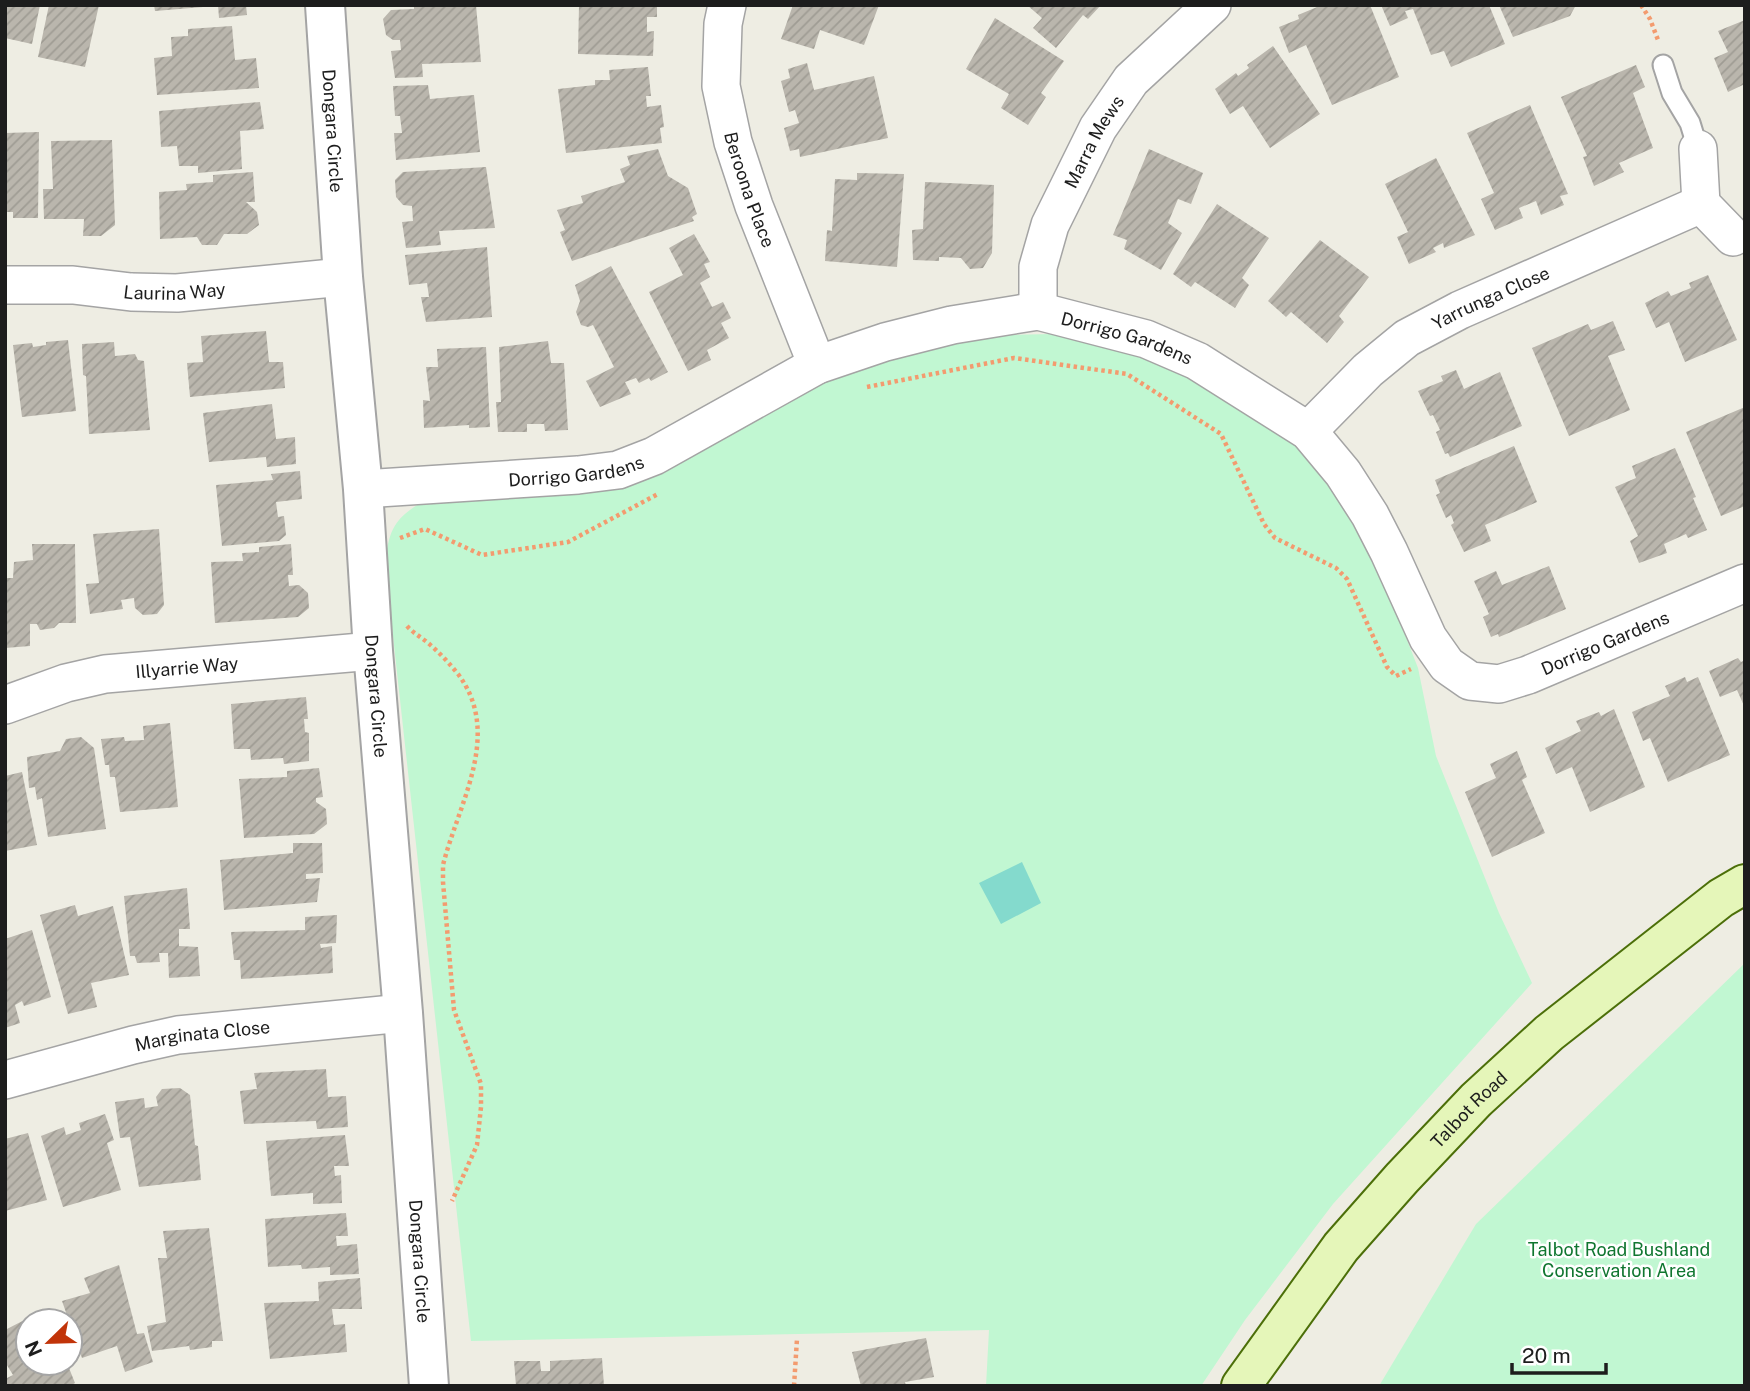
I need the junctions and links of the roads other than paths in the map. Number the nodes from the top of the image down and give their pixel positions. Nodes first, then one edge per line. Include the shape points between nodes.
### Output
1 (325, 5) edge
2 (727, 5) edge
3 (1212, 5) edge
4 (1663, 65) road end
5 (1698, 149) joint
6 (1701, 204) junction
7 (1739, 246) edge
8 (343, 277) junction
9 (5, 285) edge
10 (1038, 311) junction
11 (817, 365) junction
12 (1308, 431) junction
13 (363, 489) junction
14 (1745, 583) edge
15 (373, 651) junction
16 (5, 705) edge
17 (1745, 884) edge
18 (403, 1013) junction
19 (5, 1080) edge
20 (429, 1386) edge
21 (1241, 1386) edge

1 - 8 street, Dongara Circle
2 - 11 street, Beroona Place via 721,86 733,142
3 - 10 street, Marra Mews via 1130,80 1098,128 1050,225 1038,267
4 - 5 lane
5 - 6 street
6 - 7 street
6 - 12 street, Yarrunga Close via 1407,338
8 - 9 street, Laurina Way via 177,293
8 - 13 street, Dongara Circle
10 - 11 street, Dorrigo Gardens via 952,325
10 - 12 street, Dorrigo Gardens via 1146,339 1197,361
11 - 13 street, Dorrigo Gardens via 666,450 618,470
12 - 14 street, Dorrigo Gardens via 1370,515 1438,654 1470,681 1499,684 1528,675
13 - 15 street, Dongara Circle
15 - 16 street, Illyarrie Way via 105,674
15 - 18 street, Dongara Circle
17 - 21 main road, Talbot Road via 1549,1033 1476,1100 1341,1247
18 - 19 street, Marginata Close via 178,1035
18 - 20 street, Dongara Circle

